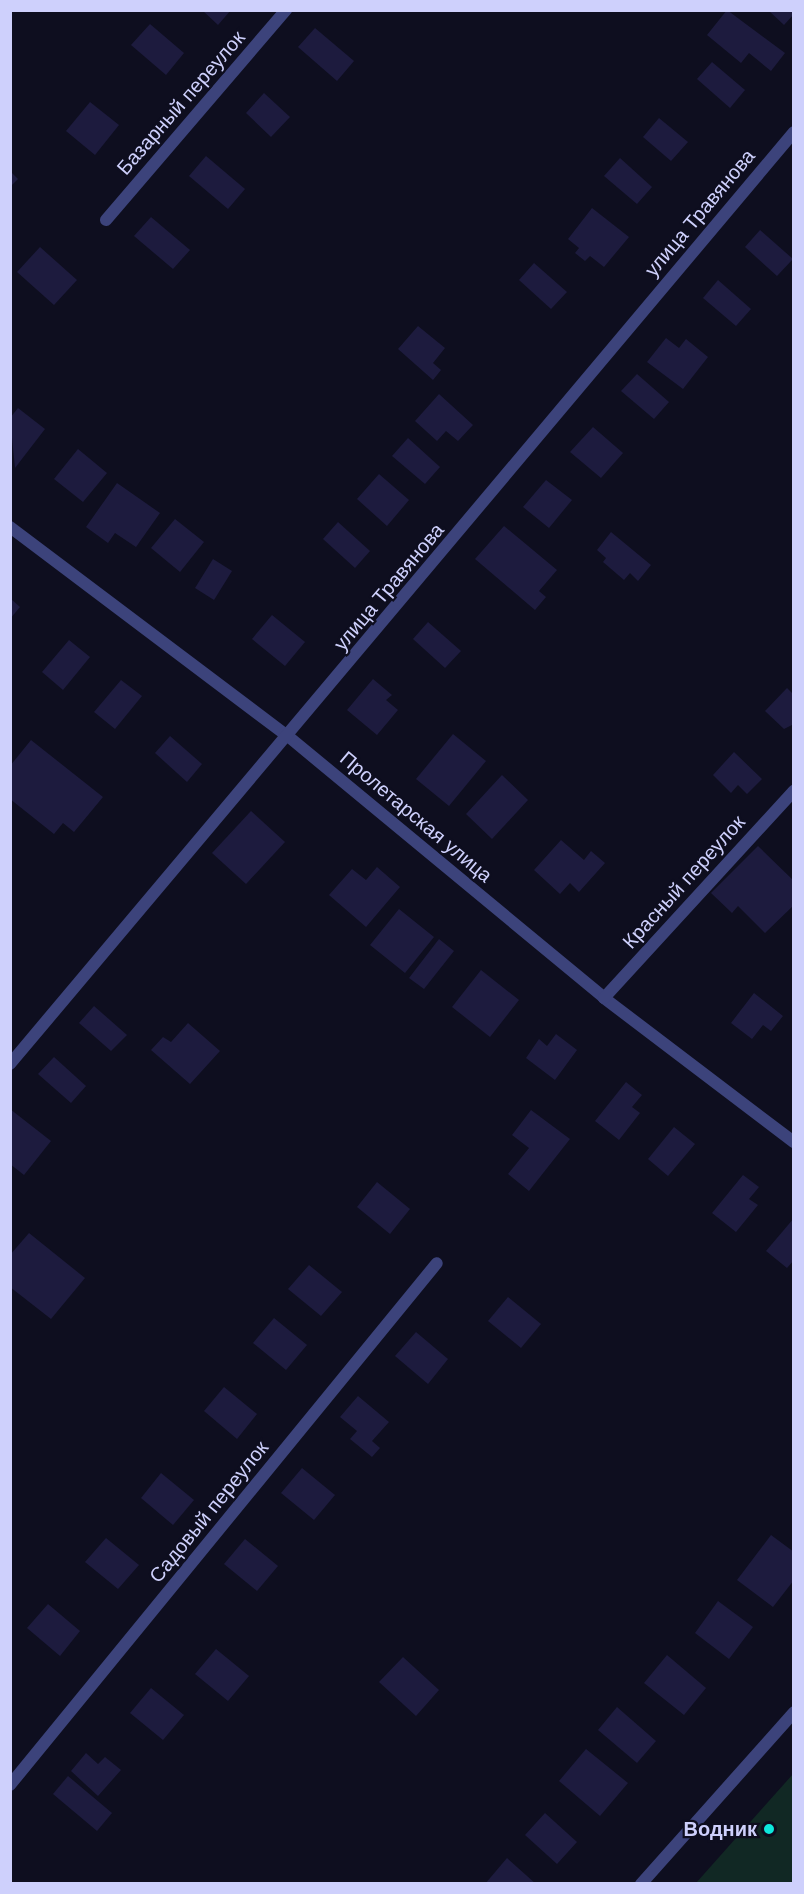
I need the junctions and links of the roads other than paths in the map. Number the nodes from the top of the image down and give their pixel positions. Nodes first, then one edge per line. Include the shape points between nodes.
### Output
1 (286, 10) edge
2 (794, 132) edge
3 (106, 220) dead end
4 (10, 527) edge
5 (289, 737) junction
6 (794, 791) edge
7 (604, 998) junction
8 (10, 1064) edge
9 (794, 1142) edge
10 (437, 1263) dead end
11 (794, 1712) edge
12 (10, 1785) edge
13 (640, 1884) edge

1 - 3 street, Базарный переулок
2 - 5 street, улица Травянова
4 - 5 street, Пролетарская улица
5 - 7 street, Пролетарская улица
5 - 8 street, улица Травянова
6 - 7 street, Красный переулок
7 - 9 street, Пролетарская улица
10 - 12 street, Садовый переулок
11 - 13 street

